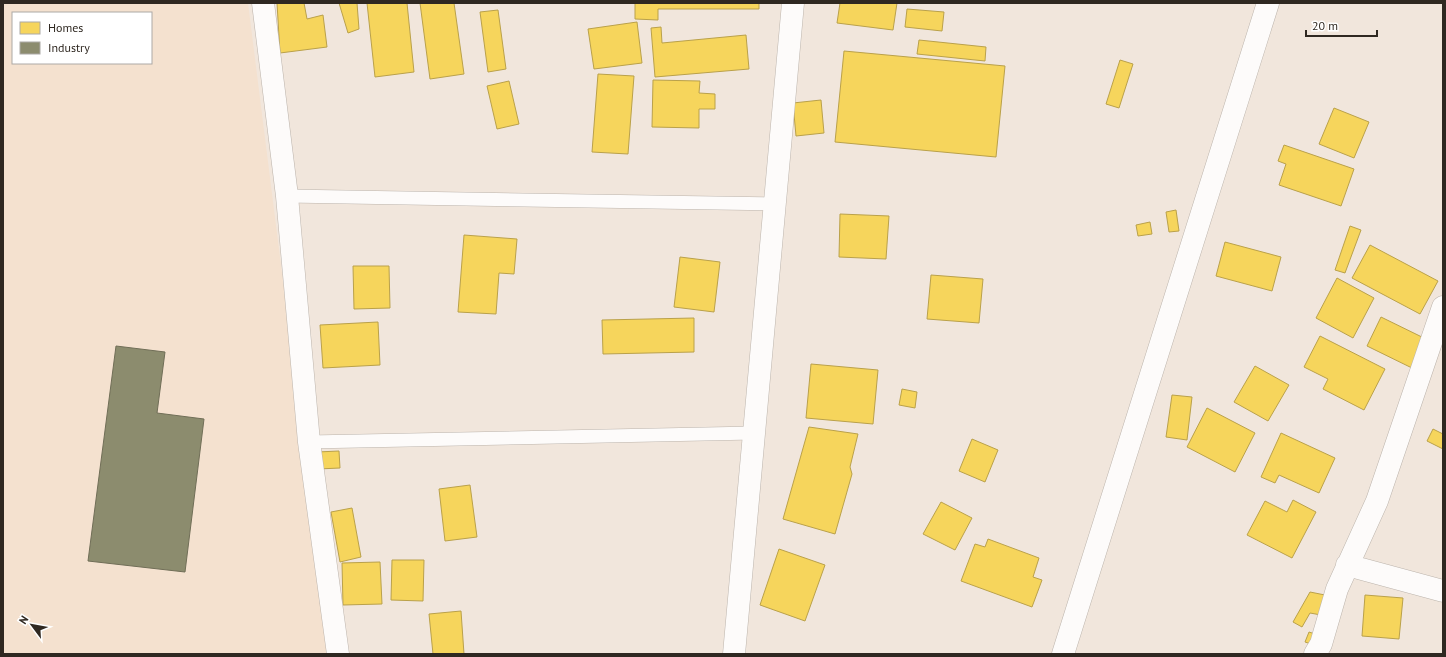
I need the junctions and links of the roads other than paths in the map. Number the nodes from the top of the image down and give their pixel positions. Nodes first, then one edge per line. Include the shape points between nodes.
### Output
1 (263, 3) edge
2 (793, 3) edge
3 (1268, 3) edge
4 (287, 196) junction
5 (774, 204) junction
6 (1443, 307) edge
7 (754, 433) junction
8 (309, 442) junction
9 (1347, 565) junction
10 (1443, 591) edge
11 (338, 654) edge
12 (734, 654) edge
13 (1063, 654) edge
14 (1315, 654) edge

1 - 4 street
2 - 5 street
3 - 13 street
4 - 5 lane
4 - 8 street
5 - 7 street
6 - 9 street via 1377,501
7 - 8 lane
7 - 12 street
8 - 11 street
9 - 10 street
9 - 14 street via 1321,644

